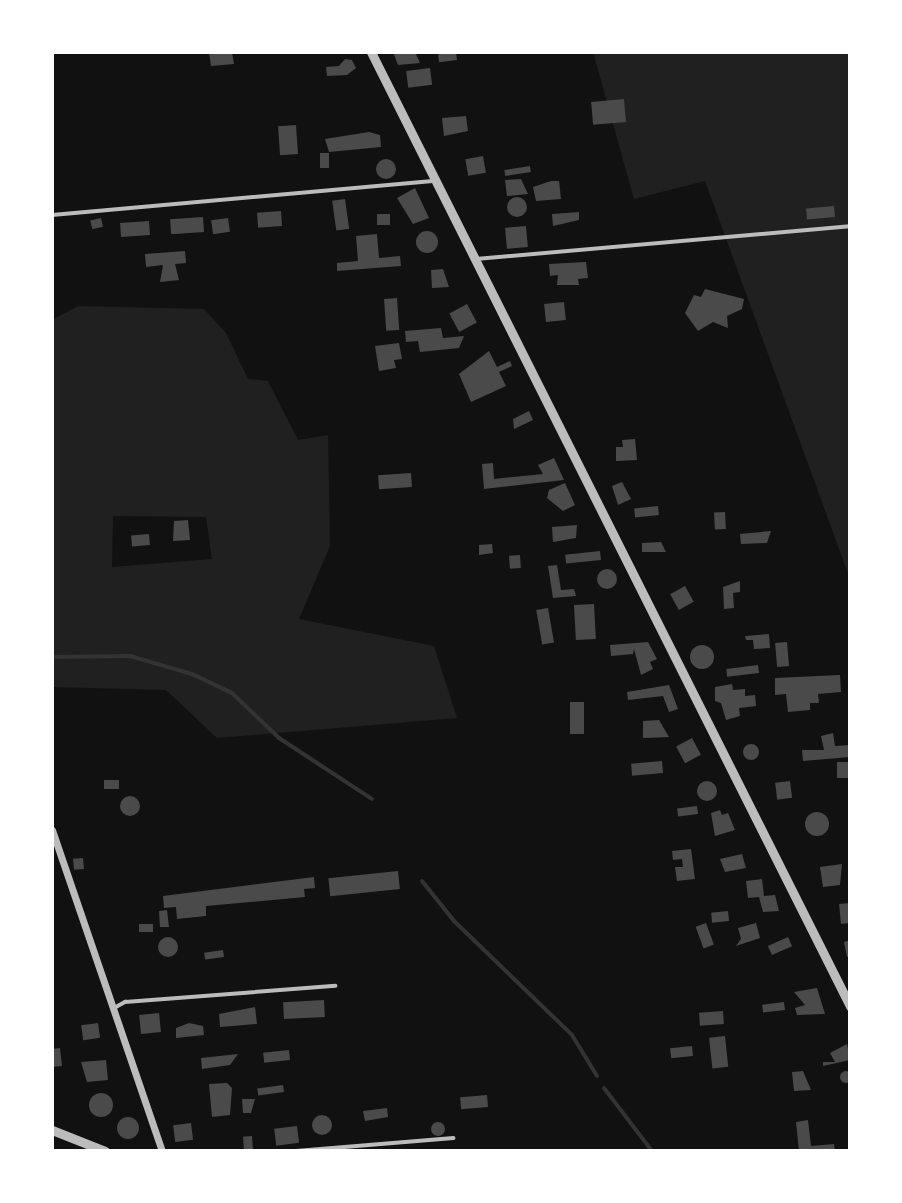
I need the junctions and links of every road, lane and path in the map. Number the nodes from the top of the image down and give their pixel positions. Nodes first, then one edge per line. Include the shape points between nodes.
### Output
1 (371, 52) edge
2 (435, 181) junction
3 (52, 215) edge
4 (850, 226) edge
5 (474, 259) junction
6 (52, 830) edge
7 (335, 986) dead end
8 (850, 1006) edge
9 (112, 1009) junction
10 (52, 1130) edge
11 (453, 1138) dead end
12 (105, 1151) edge
13 (162, 1151) edge
14 (296, 1151) edge

1 - 2 street
2 - 3 lane
2 - 5 street
4 - 5 lane
5 - 8 street
6 - 9 street
7 - 9 lane via 125,1002
9 - 13 street
10 - 12 street
11 - 14 lane

